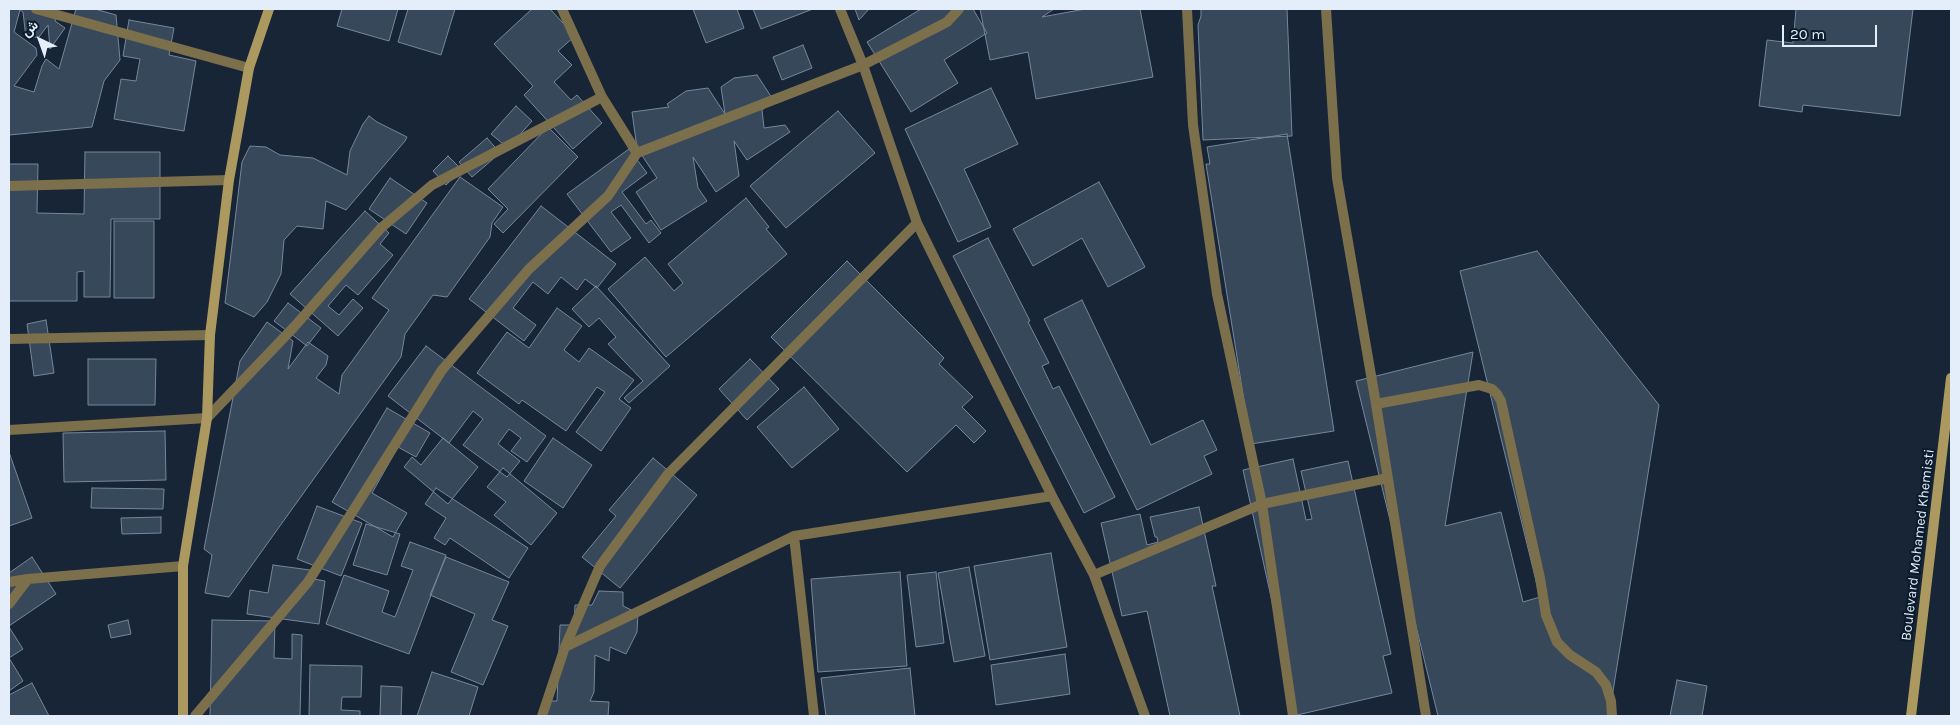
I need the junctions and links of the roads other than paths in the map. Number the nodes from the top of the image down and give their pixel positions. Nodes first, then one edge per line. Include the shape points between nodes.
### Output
1 (36, 9) edge
2 (269, 9) edge
3 (562, 9) edge
4 (840, 9) edge
5 (959, 9) edge
6 (1187, 9) edge
7 (1326, 9) edge
8 (863, 65) junction
9 (249, 68) junction
10 (602, 96) junction
11 (637, 153) junction
12 (229, 180) junction
13 (9, 186) edge
14 (917, 223) junction
15 (210, 335) junction
16 (9, 339) edge
17 (1951, 378) edge
18 (1376, 404) junction
19 (207, 418) junction
20 (9, 430) edge
21 (1388, 478) junction
22 (1052, 496) junction
23 (1262, 504) junction
24 (794, 536) junction
25 (183, 566) junction
26 (1094, 575) junction
27 (28, 579) junction
28 (9, 582) edge
29 (9, 604) edge
30 (565, 647) junction
31 (183, 716) edge
32 (195, 716) edge
33 (542, 716) edge
34 (814, 716) edge
35 (1145, 716) edge
36 (1293, 716) edge
37 (1426, 716) edge
38 (1612, 716) edge
39 (1911, 716) edge

1 - 9 street
2 - 9 main road
3 - 10 street
4 - 8 street
5 - 8 street via 947,22
6 - 23 street via 1193,125 1216,294
7 - 18 street via 1337,178
8 - 11 street
8 - 14 street
9 - 12 main road
10 - 11 street
10 - 19 street via 432,185 381,228 294,327
11 - 32 street via 608,196 530,269 442,370 308,582
12 - 13 street
12 - 15 main road
14 - 22 street
14 - 30 street via 668,474 600,566
15 - 16 street
15 - 19 main road
17 - 39 main road, Boulevard Mohamed Khemisti
18 - 21 street
18 - 38 street via 1479,386 1492,389 1497,394 1546,615 1557,642 1596,672 1606,685
19 - 20 street
19 - 25 main road
21 - 23 street
21 - 37 street
22 - 24 street
22 - 26 street
23 - 26 street
23 - 36 street
24 - 30 street
24 - 34 street
25 - 27 street
25 - 31 main road
26 - 35 street
27 - 28 street
27 - 29 street
30 - 33 street

